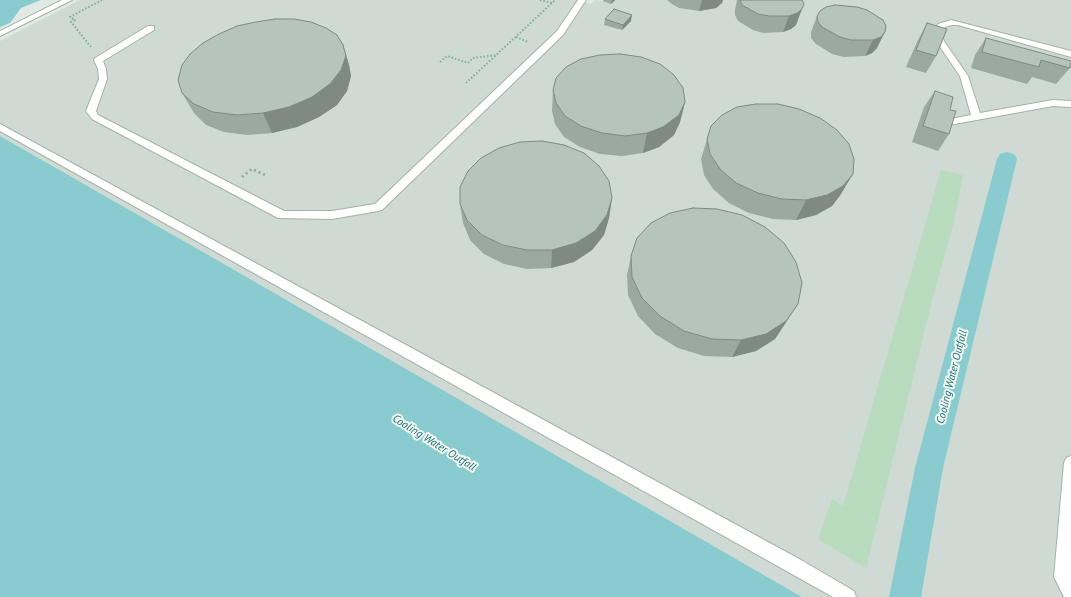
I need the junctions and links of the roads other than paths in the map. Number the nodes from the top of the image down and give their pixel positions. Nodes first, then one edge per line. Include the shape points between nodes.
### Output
1 (68, 0) edge
2 (582, 0) edge
3 (151, 28) dead end
4 (0, 34) edge
5 (1071, 54) edge
6 (1071, 104) edge
7 (976, 117) junction
8 (949, 122) edge
9 (0, 127) edge
10 (1071, 463) edge
11 (1071, 593) edge
12 (848, 597) edge

1 - 4 street
2 - 3 street via 560,33 378,207 332,215 282,215 95,116 91,111 103,79 98,60
5 - 7 street via 959,23 951,22 941,26 938,35 940,41 964,76
6 - 7 street via 1053,103
7 - 8 street
9 - 12 street
10 - 11 street via 1062,577

